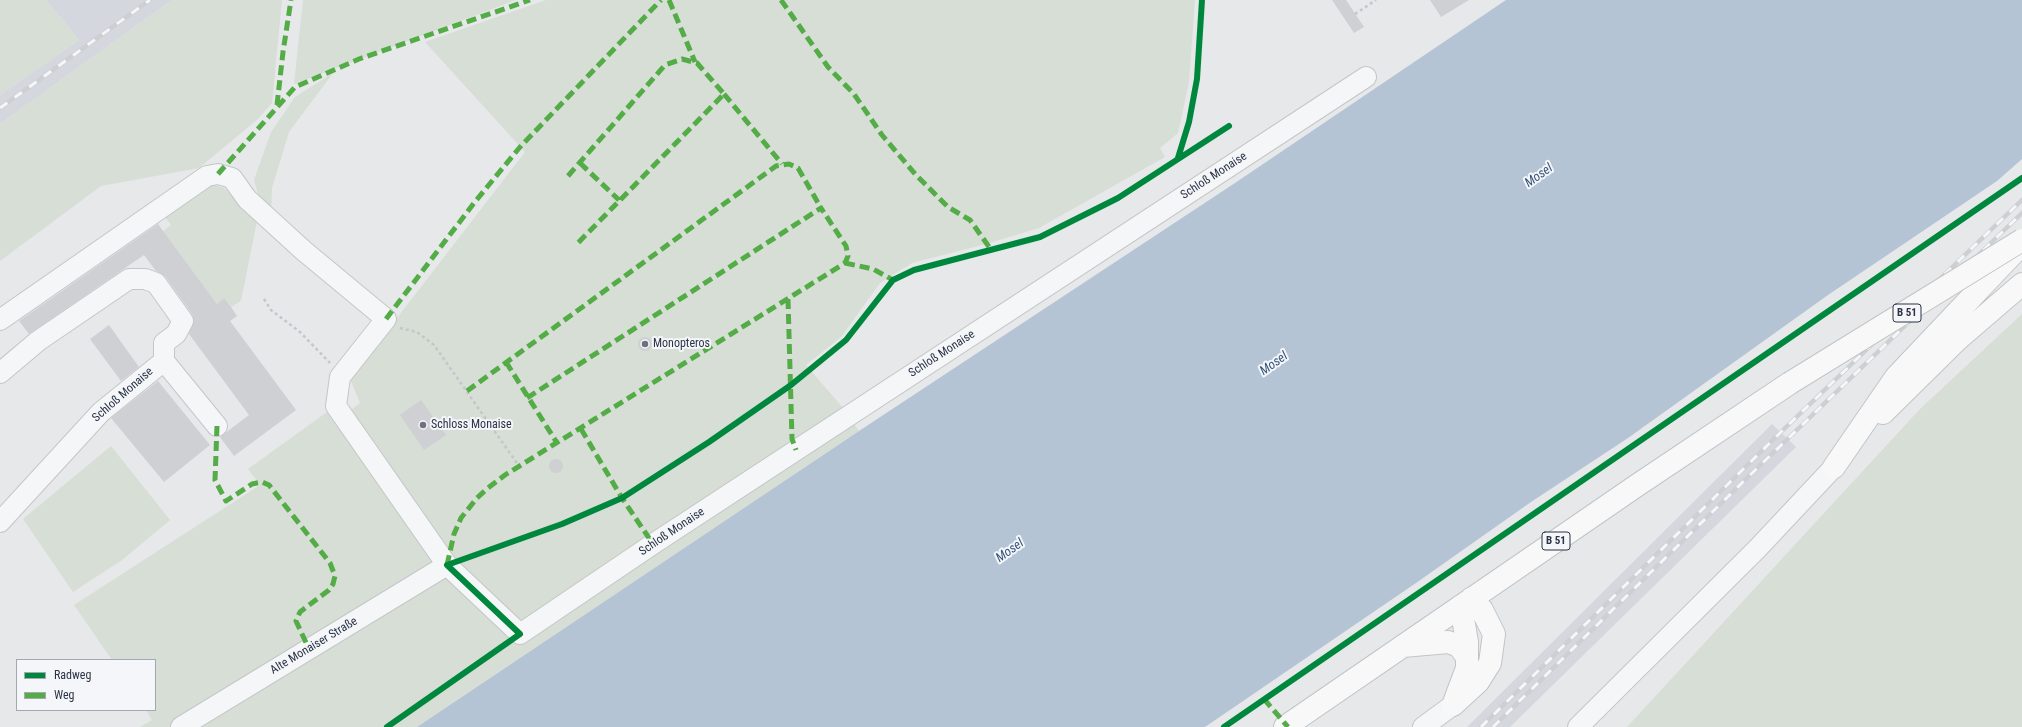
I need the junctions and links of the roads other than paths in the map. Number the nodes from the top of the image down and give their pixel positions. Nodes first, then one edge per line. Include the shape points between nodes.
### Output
1 (1366, 77) dead end
2 (2022, 240) edge
3 (2022, 244) edge
4 (2022, 284) edge
5 (3, 317) edge
6 (164, 361) junction
7 (0, 373) edge
8 (217, 426) dead end
9 (1834, 467) junction
10 (3, 510) edge
11 (447, 565) junction
12 (1467, 602) junction
13 (1401, 647) junction
14 (1467, 657) junction
15 (1453, 705) junction
16 (180, 727) edge
17 (1285, 727) edge
18 (1423, 727) edge
19 (1578, 727) edge

1 - 11 street, Schloß Monaise via 653,544 520,634
2 - 12 main road, B 51, bridge via 1790,383
3 - 9 main road via 1896,377
4 - 9 main road via 1957,340
5 - 11 street via 207,176 218,174 232,178 246,199 258,210 386,319 340,377 336,406
6 - 7 street via 164,343 176,334 183,321 156,283 145,279 129,279 38,342
6 - 8 street, Schloß Monaise
6 - 10 street, Schloß Monaise via 101,412
9 - 19 street via 1757,549
11 - 16 street, Alte Monaiser Straße
12 - 13 main road, B 51
12 - 14 main road
12 - 15 main road via 1482,610 1494,634 1490,663 1478,682
13 - 14 main road via 1448,642 1459,646
13 - 17 main road, B 51
14 - 15 main road via 1464,679
15 - 18 street

